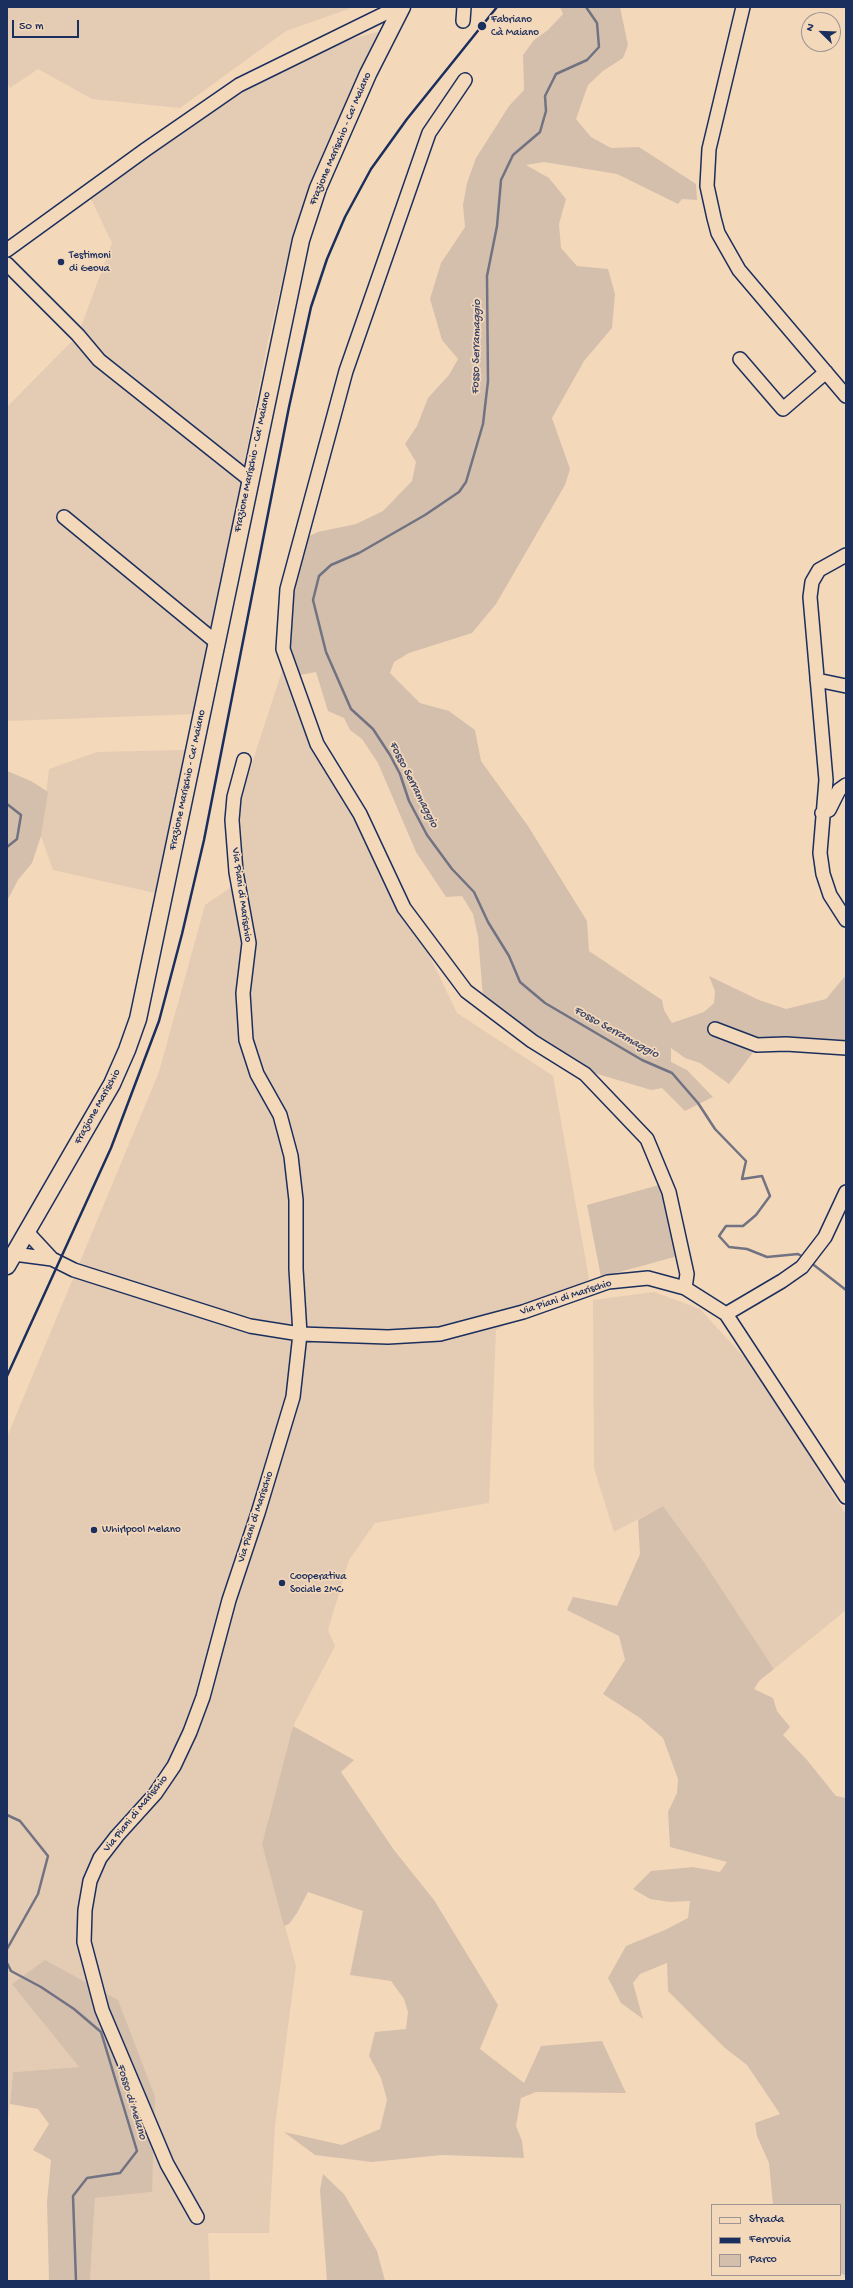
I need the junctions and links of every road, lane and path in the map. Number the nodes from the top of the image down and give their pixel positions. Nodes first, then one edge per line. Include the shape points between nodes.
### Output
1 (398, 7) edge
2 (402, 7) edge
3 (464, 7) edge
4 (743, 7) edge
5 (463, 21) dead end
6 (465, 80) dead end
7 (7, 250) edge
8 (7, 264) edge
9 (740, 359) dead end
10 (826, 372) junction
11 (846, 396) edge
12 (250, 480) junction
13 (64, 517) dead end
14 (846, 555) edge
15 (216, 642) junction
16 (817, 680) junction
17 (846, 686) edge
18 (244, 760) dead end
19 (846, 785) edge
20 (822, 813) junction
21 (846, 920) edge
22 (155, 934) joint
23 (715, 1029) dead end
24 (846, 1048) edge
25 (846, 1192) edge
26 (27, 1232) junction
27 (52, 1259) junction
28 (10, 1260) edge
29 (685, 1288) junction
30 (726, 1314) junction
31 (300, 1334) junction
32 (846, 1497) edge
33 (197, 2217) dead end

1 - 7 street via 239,85
2 - 12 main road, Frazione Marischio - Ca' Maiano via 368,74 321,181 301,240
3 - 5 street
4 - 10 street via 709,149 707,186 714,218 718,233 739,270
6 - 29 street via 429,134 346,370 286,589 283,649 317,744 360,814 404,908 466,991 532,1041 585,1074 647,1140 669,1192 687,1274
8 - 12 street via 78,335 99,360
9 - 10 street via 782,409
10 - 11 street
12 - 15 main road, Frazione Marischio - Ca' Maiano
13 - 15 street
14 - 16 street via 819,570 812,582 810,597
15 - 22 main road, Frazione Marischio - Ca' Maiano
16 - 17 street
16 - 20 street via 826,780
18 - 31 street, Via Piani di Marischio via 234,797 232,820 236,872 249,942 243,992 246,1040 257,1074 280,1115 292,1156 296,1200 296,1269
19 - 20 street via 839,790 829,810
20 - 21 street via 820,853 823,874 830,895
22 - 26 main road, Frazione Marischio via 138,1019 127,1050 112,1084
23 - 24 street via 757,1045
25 - 30 street via 825,1237 802,1267
26 - 27 street
26 - 28 main road, Frazione Marischio
27 - 28 street
27 - 31 street, Via Piani di Marischio via 74,1270 250,1326
29 - 30 street, Via Piani di Marischio
29 - 31 street, Via Piani di Marischio via 648,1278 608,1282 523,1312 440,1334
30 - 32 street, Via Piani di Marischio
31 - 33 street, Via Piani di Marischio via 293,1397 282,1438 229,1600 203,1697 190,1732 174,1766 155,1794 100,1858 90,1881 85,1910 84,1942 102,2010 167,2164

